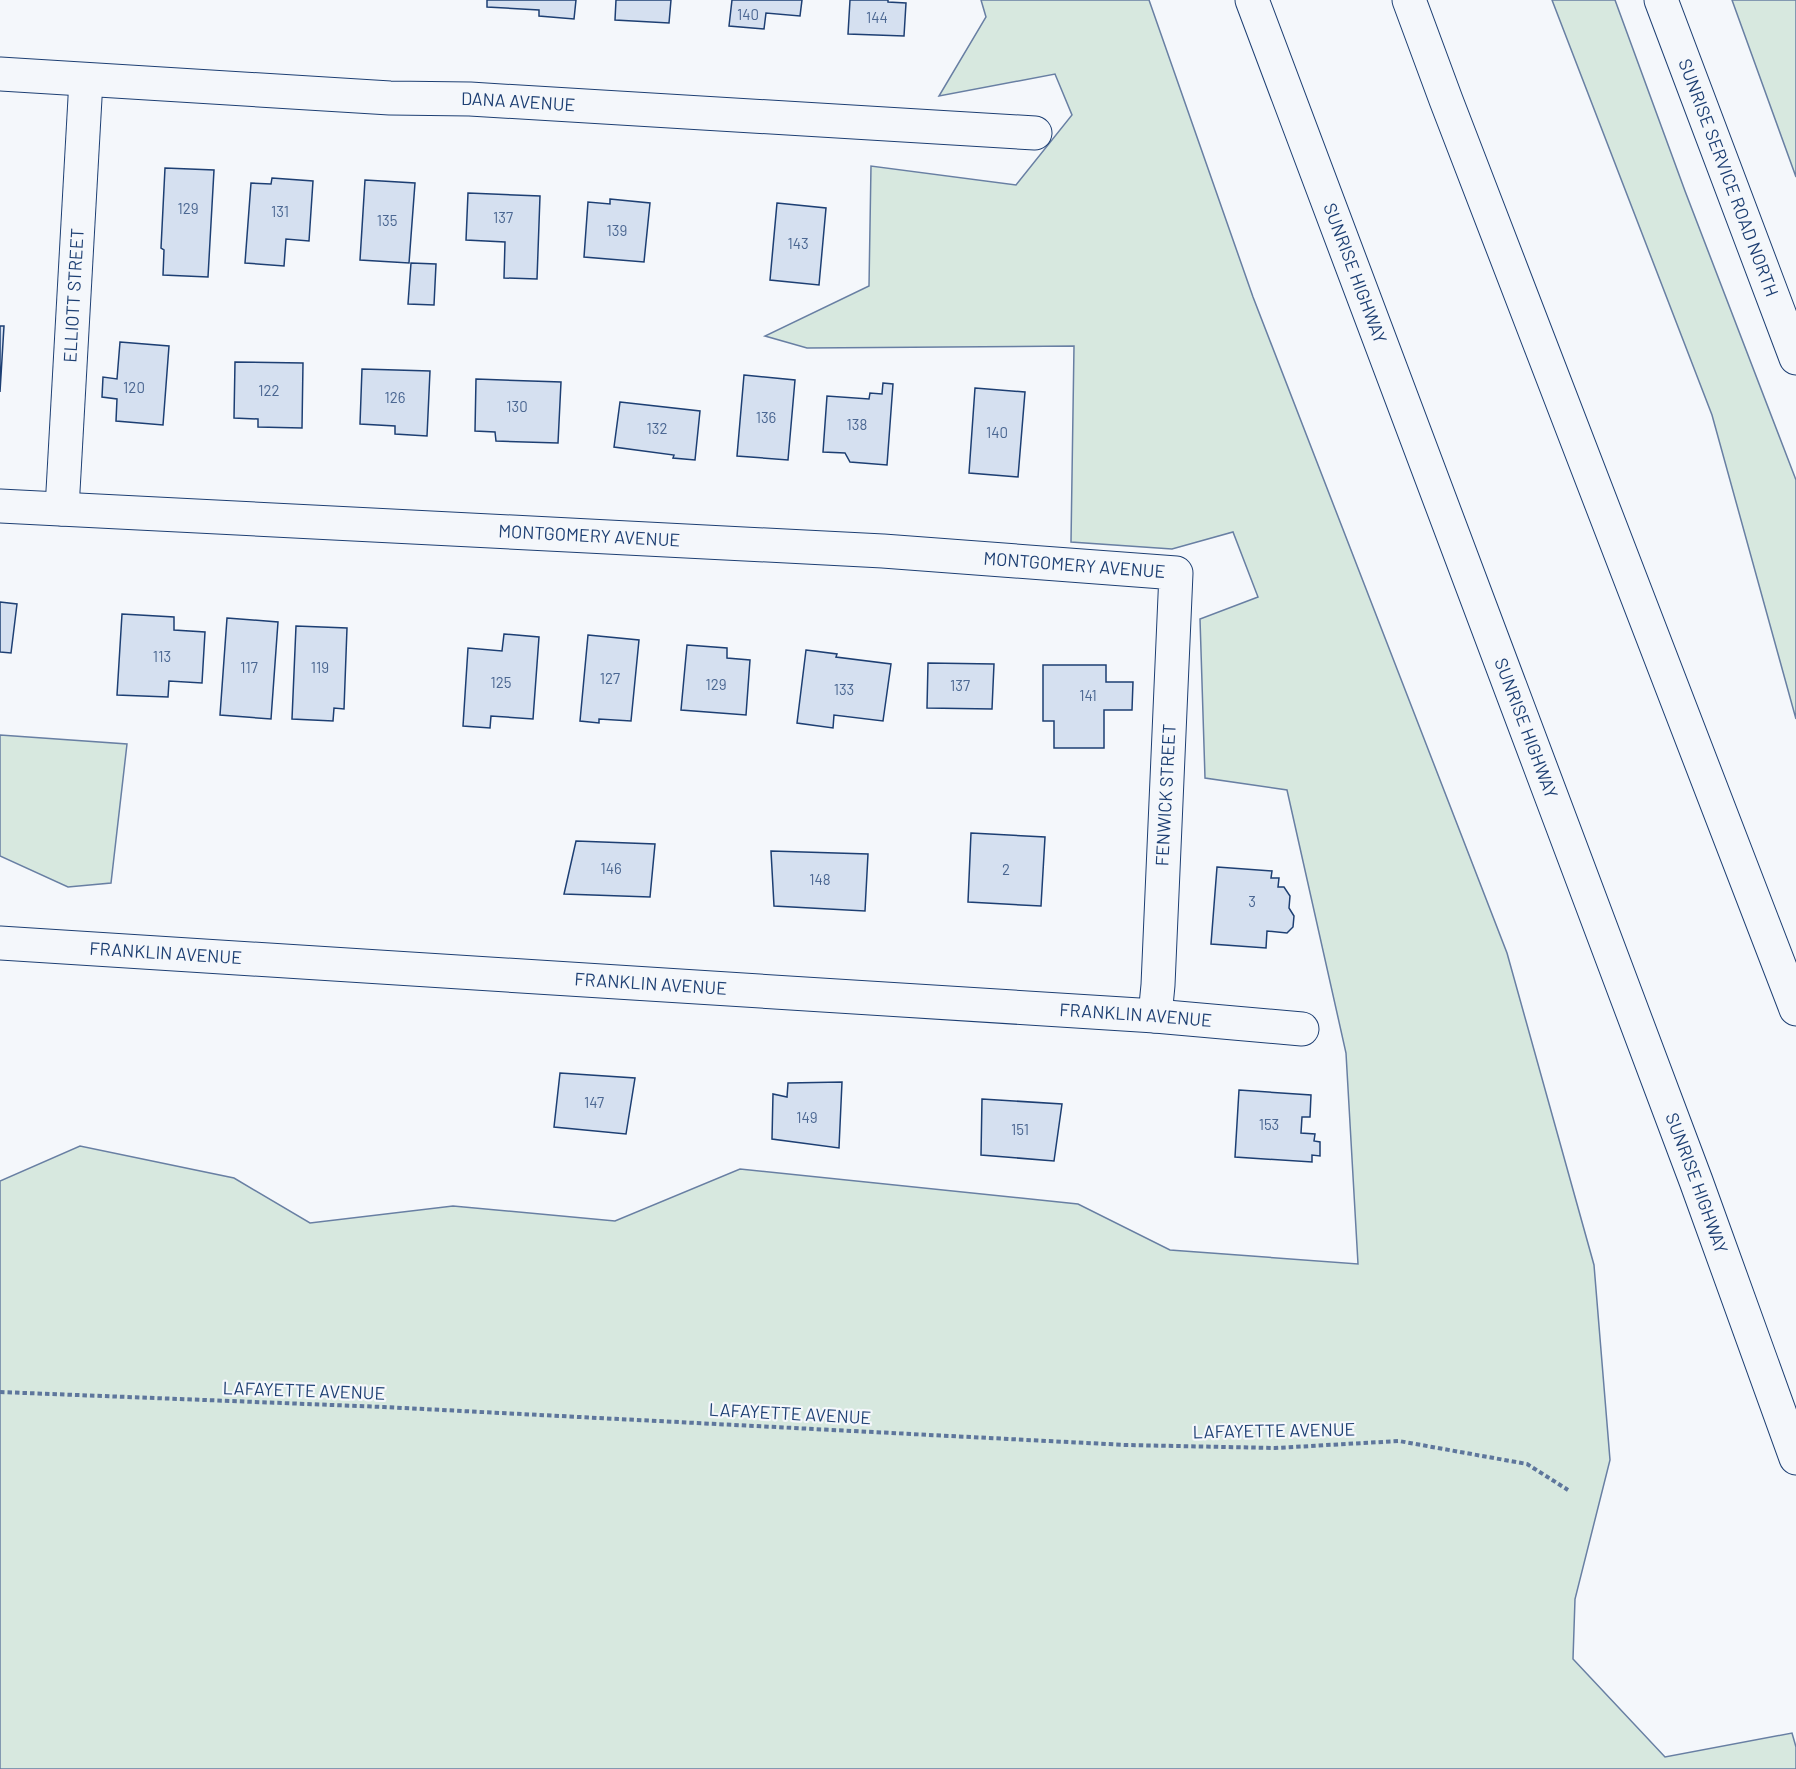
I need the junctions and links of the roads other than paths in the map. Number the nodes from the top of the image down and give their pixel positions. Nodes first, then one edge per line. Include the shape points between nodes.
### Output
1 (1252, 0) edge
2 (1410, 0) edge
3 (1661, 0) edge
4 (0, 74) edge
5 (86, 80) junction
6 (1035, 133) dead end
7 (1796, 358) edge
8 (0, 506) edge
9 (62, 509) junction
10 (1176, 573) joint
11 (0, 943) edge
12 (1796, 1009) edge
13 (1155, 1016) junction
14 (1302, 1029) dead end
15 (1796, 1458) edge

1 - 15 main road, SUNRISE HIGHWAY via 1696,1181
2 - 12 main road
3 - 7 main road, SUNRISE SERVICE ROAD NORTH
4 - 5 main road, DANA AVENUE
5 - 6 main road, DANA AVENUE
5 - 9 main road, ELLIOTT STREET
8 - 9 main road, MONTGOMERY AVENUE
9 - 10 main road, MONTGOMERY AVENUE via 883,551
10 - 13 main road, FENWICK STREET
11 - 13 main road, FRANKLIN AVENUE
13 - 14 main road, FRANKLIN AVENUE

